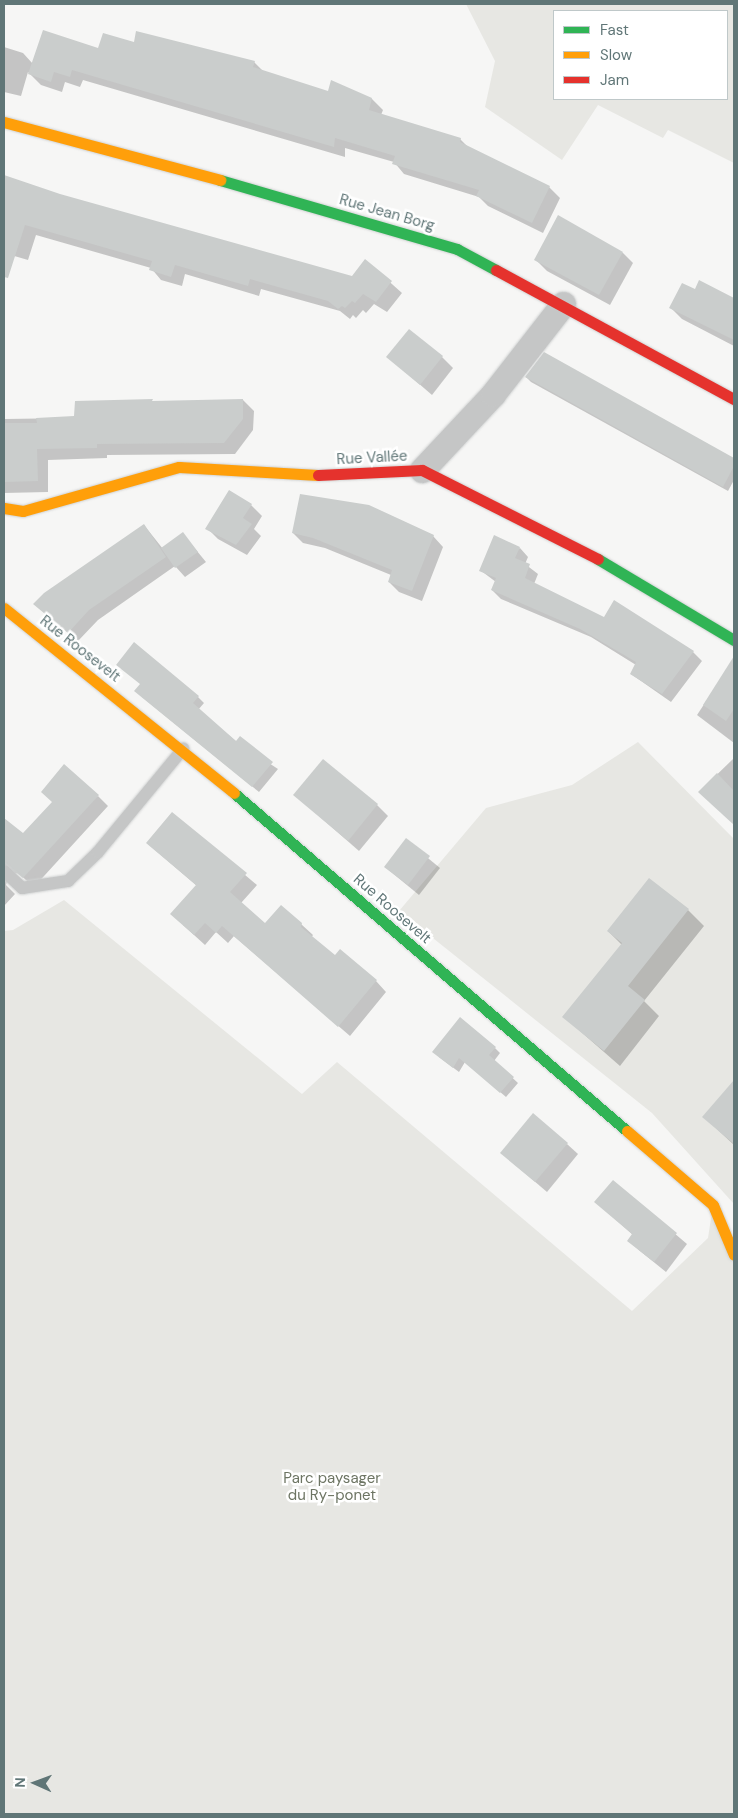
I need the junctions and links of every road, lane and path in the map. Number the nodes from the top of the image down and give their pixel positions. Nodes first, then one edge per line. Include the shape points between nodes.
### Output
1 (4, 122) edge
2 (563, 304) junction
3 (734, 400) edge
4 (422, 470) junction
5 (4, 508) edge
6 (4, 608) edge
7 (734, 640) edge
8 (183, 749) junction
9 (4, 871) edge
10 (734, 1255) edge

1 - 2 street, Rue Jean Borg via 258,190 457,249
2 - 3 street, Rue Jean Borg
2 - 4 street via 494,394
4 - 5 street, Rue Vallée via 308,476 179,468 23,512
4 - 7 street, Rue Vallée via 616,568
6 - 8 street, Rue Roosevelt
8 - 9 lane via 98,852 68,881 22,888
8 - 10 street, Rue Roosevelt via 713,1205

